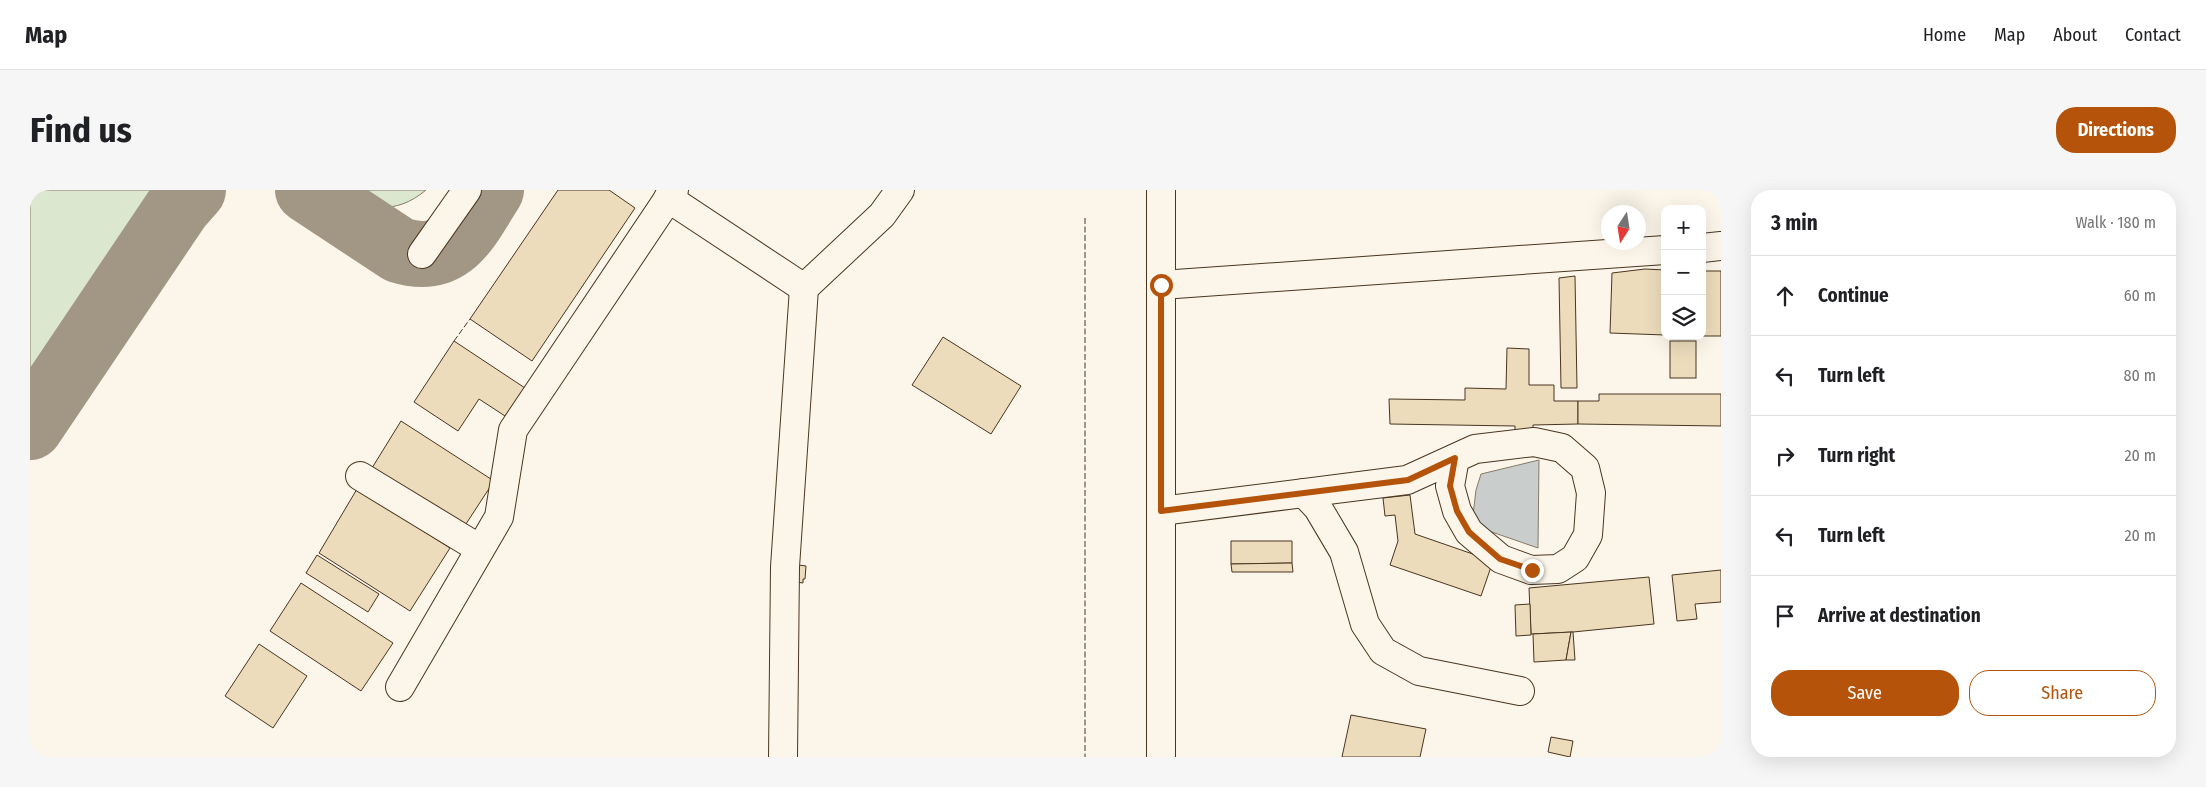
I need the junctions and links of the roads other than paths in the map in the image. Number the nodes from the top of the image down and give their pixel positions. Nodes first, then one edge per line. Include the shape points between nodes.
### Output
1 (467, 190) edge
2 (900, 190) edge
3 (1160, 190) edge
4 (671, 194) edge
5 (1721, 246) edge
6 (1706, 248) edge
7 (1661, 250) edge
8 (422, 254) dead end
9 (1161, 285) junction
10 (804, 288) junction
11 (1455, 458) junction
12 (360, 476) dead end
13 (1304, 493) junction
14 (1161, 511) junction
15 (480, 549) junction
16 (400, 687) dead end
17 (1520, 691) dead end
18 (783, 757) edge
19 (1161, 757) edge

1 - 8 main road
2 - 10 main road via 882,215
3 - 9 main road
4 - 10 main road
4 - 15 main road via 513,430 499,517
5 - 6 main road
7 - 9 main road
9 - 14 main road
10 - 18 main road via 785,567
11 - 11 main road via 1475,449 1534,442 1562,448 1585,468 1591,493 1588,535 1575,558 1558,569 1532,570 1500,559 1469,532 1457,511 1450,486
11 - 13 main road via 1408,480
12 - 15 main road
13 - 14 main road
13 - 17 main road via 1318,508 1344,552 1365,624 1383,651 1419,671
14 - 19 main road
15 - 16 main road

